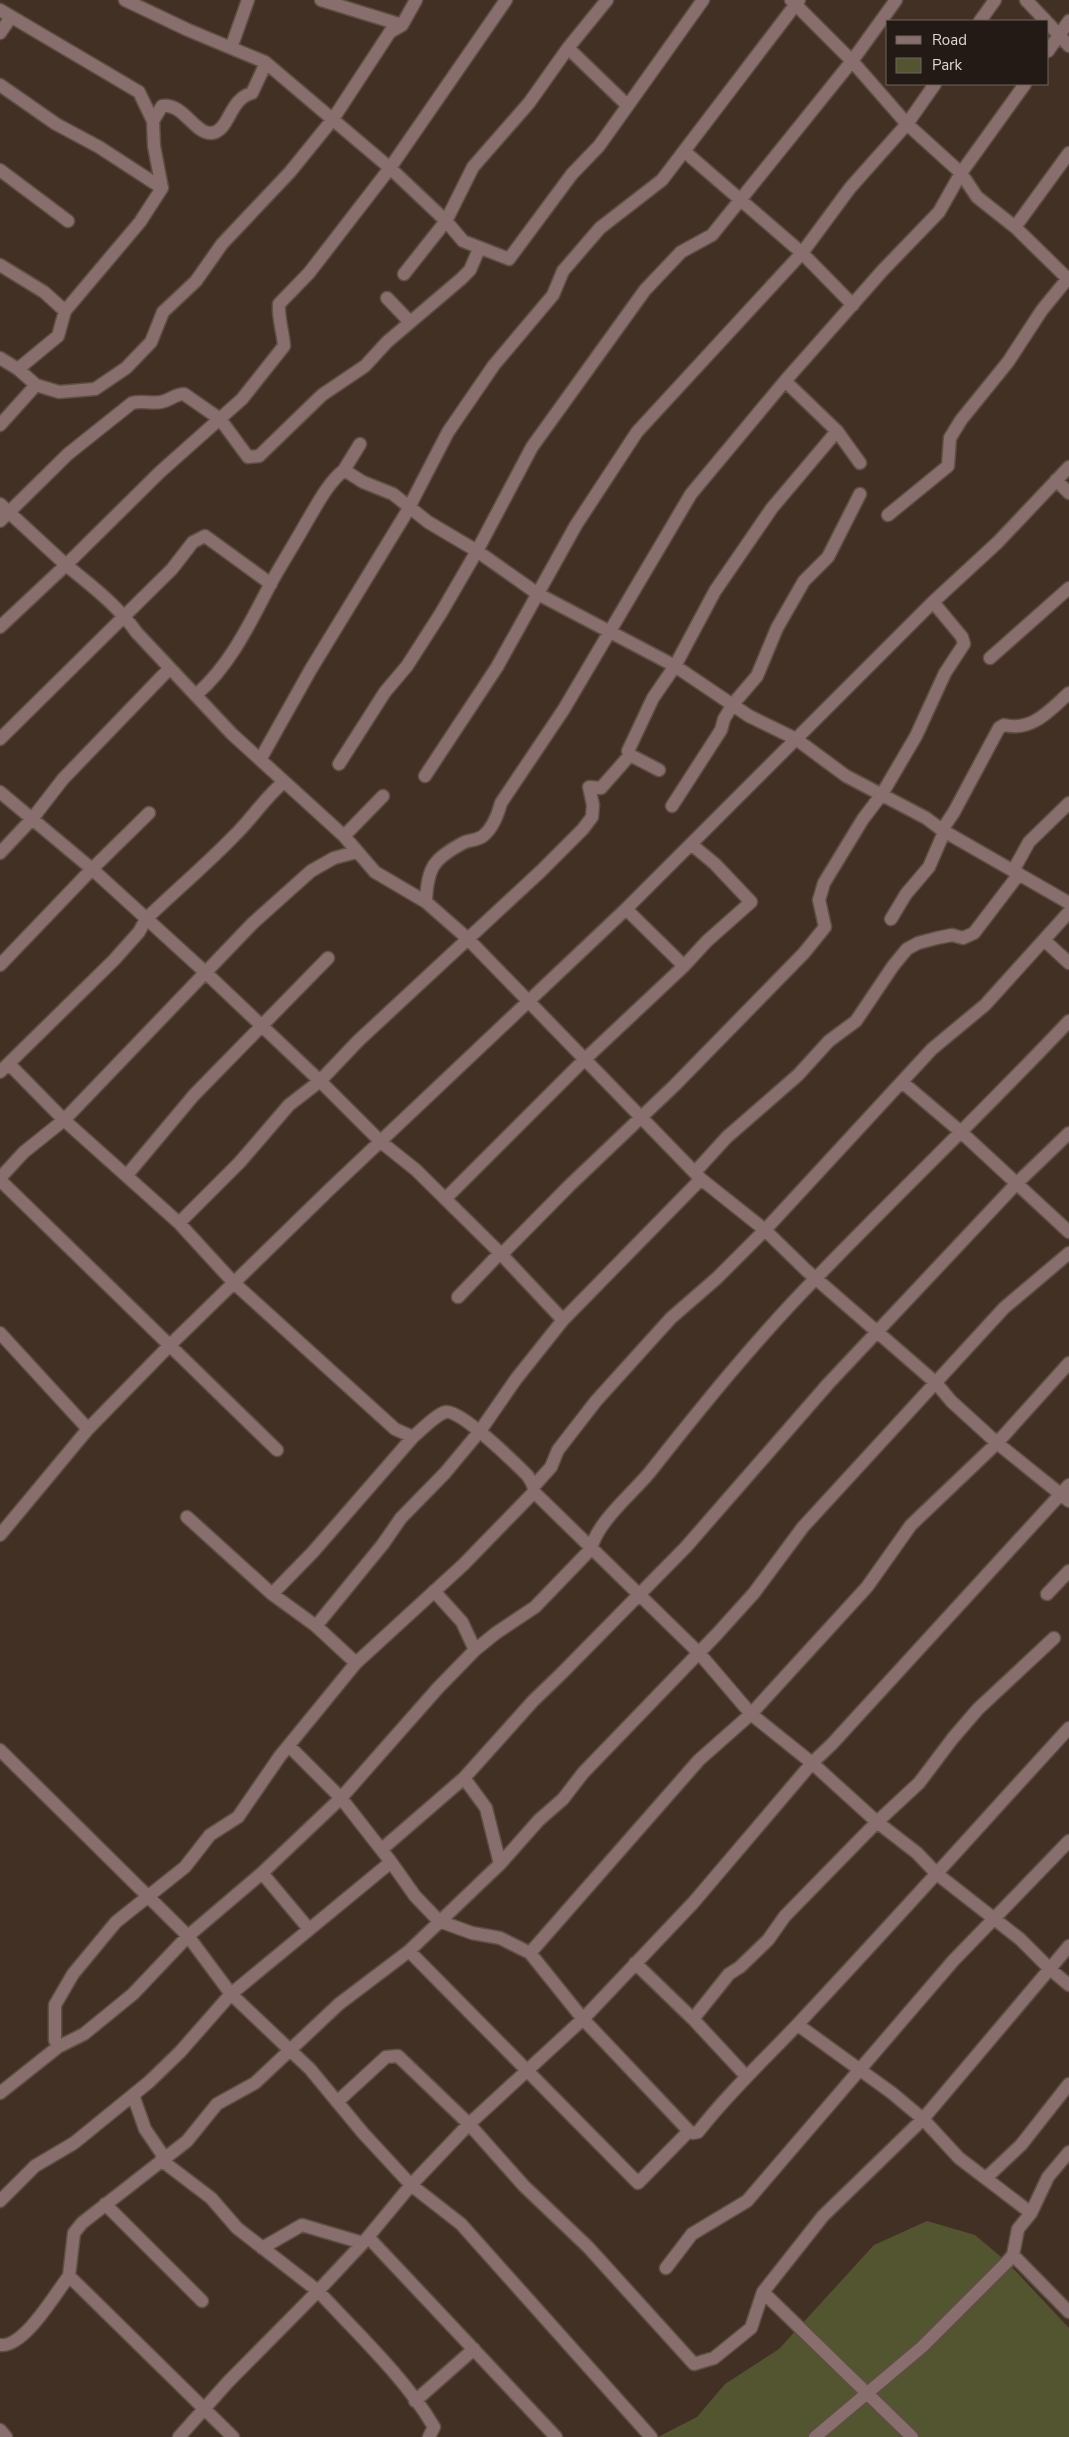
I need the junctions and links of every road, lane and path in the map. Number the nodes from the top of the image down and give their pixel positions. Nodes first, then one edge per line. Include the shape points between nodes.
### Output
1 (125, 0) edge
2 (248, 0) edge
3 (321, 0) edge
4 (416, 0) edge
5 (506, 0) edge
6 (607, 0) edge
7 (703, 0) edge
8 (896, 0) edge
9 (995, 0) edge
10 (1026, 0) edge
11 (795, 1) edge
12 (0, 10) edge
13 (11, 17) junction
14 (981, 20) edge
15 (1045, 20) edge
16 (1069, 22) edge
17 (1049, 24) edge
18 (402, 25) junction
19 (0, 33) edge
20 (1059, 35) junction
21 (1069, 46) edge
22 (231, 48) junction
23 (568, 48) junction
24 (1049, 50) edge
25 (852, 61) junction
26 (266, 63) junction
27 (0, 85) edge
28 (934, 85) edge
29 (1024, 85) edge
30 (627, 105) junction
31 (333, 119) junction
32 (153, 121) junction
33 (906, 124) junction
34 (684, 151) junction
35 (1069, 153) edge
36 (390, 168) junction
37 (0, 170) edge
38 (961, 173) junction
39 (162, 188) junction
40 (741, 199) junction
41 (68, 221) dead end
42 (446, 221) junction
43 (1015, 228) junction
44 (478, 249) junction
45 (802, 253) junction
46 (0, 265) edge
47 (404, 274) dead end
48 (1069, 279) edge
49 (387, 298) dead end
50 (854, 305) junction
51 (66, 311) junction
52 (410, 322) junction
53 (0, 358) edge
54 (18, 369) junction
55 (785, 381) junction
56 (36, 385) junction
57 (220, 419) junction
58 (0, 425) edge
59 (837, 431) junction
60 (360, 444) dead end
61 (860, 463) dead end
62 (1069, 467) edge
63 (344, 470) junction
64 (1056, 480) junction
65 (1069, 493) edge
66 (860, 494) dead end
67 (410, 506) junction
68 (5, 508) edge
69 (888, 515) dead end
70 (0, 521) edge
71 (476, 551) junction
72 (66, 565) junction
73 (271, 584) junction
74 (1069, 588) edge
75 (538, 594) junction
76 (933, 602) junction
77 (124, 615) junction
78 (0, 627) edge
79 (610, 631) junction
80 (990, 658) dead end
81 (675, 666) junction
82 (170, 668) junction
83 (1069, 692) edge
84 (197, 694) junction
85 (733, 704) junction
86 (0, 739) edge
87 (796, 739) junction
88 (630, 755) junction
89 (261, 758) junction
90 (339, 764) dead end
91 (659, 770) dead end
92 (424, 776) dead end
93 (284, 782) junction
94 (0, 792) edge
95 (882, 794) junction
96 (383, 796) dead end
97 (1069, 804) edge
98 (672, 806) dead end
99 (149, 813) dead end
100 (32, 819) junction
101 (944, 830) junction
102 (344, 836) junction
103 (691, 844) junction
104 (0, 852) edge
105 (357, 852) junction
106 (92, 869) junction
107 (1016, 873) junction
108 (426, 902) junction
109 (1069, 903) edge
110 (626, 909) junction
111 (1069, 912) edge
112 (146, 919) junction
113 (891, 919) dead end
114 (467, 938) junction
115 (1044, 940) junction
116 (328, 958) dead end
117 (1069, 963) edge
118 (0, 965) edge
119 (684, 966) junction
120 (205, 972) junction
121 (527, 1002) junction
122 (1069, 1021) edge
123 (262, 1027) junction
124 (584, 1060) junction
125 (4, 1068) edge
126 (320, 1081) junction
127 (902, 1082) junction
128 (642, 1117) junction
129 (64, 1120) junction
130 (961, 1132) junction
131 (1069, 1133) edge
132 (381, 1142) junction
133 (127, 1175) junction
134 (698, 1176) junction
135 (0, 1179) edge
136 (1016, 1184) junction
137 (445, 1199) junction
138 (179, 1223) junction
139 (764, 1230) junction
140 (1069, 1232) edge
141 (1069, 1252) edge
142 (500, 1254) junction
143 (816, 1278) junction
144 (234, 1283) junction
145 (458, 1297) dead end
146 (563, 1320) junction
147 (0, 1332) edge
148 (877, 1332) junction
149 (169, 1346) junction
150 (1069, 1363) edge
151 (936, 1383) junction
152 (88, 1429) junction
153 (480, 1431) junction
154 (413, 1437) junction
155 (998, 1443) junction
156 (277, 1450) dead end
157 (1069, 1484) edge
158 (534, 1489) junction
159 (1064, 1498) edge
160 (187, 1518) dead end
161 (0, 1535) edge
162 (591, 1548) junction
163 (1069, 1571) edge
164 (434, 1590) junction
165 (272, 1594) junction
166 (641, 1594) junction
167 (1047, 1594) dead end
168 (316, 1626) junction
169 (1054, 1638) dead end
170 (475, 1650) junction
171 (699, 1653) junction
172 (356, 1663) junction
173 (751, 1714) junction
174 (1069, 1728) edge
175 (288, 1746) junction
176 (0, 1750) edge
177 (812, 1763) junction
178 (464, 1778) junction
179 (341, 1798) junction
180 (877, 1822) junction
181 (1069, 1841) edge
182 (382, 1850) junction
183 (391, 1862) junction
184 (500, 1864) junction
185 (262, 1873) junction
186 (937, 1874) junction
187 (148, 1897) junction
188 (993, 1918) junction
189 (439, 1921) junction
190 (309, 1929) junction
191 (188, 1936) junction
192 (1069, 1946) edge
193 (409, 1951) junction
194 (530, 1954) junction
195 (635, 1963) junction
196 (1051, 1970) junction
197 (1069, 1985) edge
198 (231, 1994) junction
199 (583, 2019) junction
200 (693, 2019) junction
201 (798, 2025) junction
202 (58, 2046) junction
203 (289, 2049) junction
204 (526, 2071) junction
205 (860, 2071) junction
206 (746, 2076) junction
207 (1069, 2084) edge
208 (0, 2093) edge
209 (134, 2095) junction
210 (337, 2102) junction
211 (923, 2119) junction
212 (469, 2124) junction
213 (689, 2131) junction
214 (1069, 2152) edge
215 (162, 2158) junction
216 (986, 2178) junction
217 (411, 2185) junction
218 (0, 2202) edge
219 (105, 2204) junction
220 (1031, 2213) junction
221 (366, 2240) junction
222 (262, 2248) junction
223 (1012, 2255) junction
224 (666, 2268) dead end
225 (69, 2276) junction
226 (318, 2290) junction
227 (763, 2292) junction
228 (1069, 2292) edge
229 (202, 2301) dead end
230 (1058, 2301) junction
231 (1069, 2312) edge
232 (0, 2346) edge
233 (474, 2349) junction
234 (868, 2393) junction
235 (416, 2401) junction
236 (205, 2410) junction
237 (0, 2430) edge
238 (6, 2437) edge
239 (179, 2437) edge
240 (233, 2437) edge
241 (429, 2437) edge
242 (556, 2437) edge
243 (651, 2437) edge
244 (815, 2437) edge
245 (912, 2437) edge

1 - 22 street
2 - 22 street
3 - 18 street
4 - 18 street
5 - 36 street
6 - 23 street
7 - 30 street
8 - 25 street
9 - 14 street
10 - 15 street
11 - 25 street
11 - 34 street
12 - 13 street
13 - 19 street
13 - 32 street via 139,92
16 - 20 street
17 - 20 street
18 - 31 street via 390,32
20 - 21 street
20 - 24 street
22 - 26 street
23 - 30 street
23 - 42 street via 529,103 473,167
25 - 33 street
25 - 40 street
26 - 31 street
26 - 32 street via 252,93 236,102 222,128 217,131 203,131 171,106 162,106
27 - 39 street via 56,124 99,147
28 - 33 street
29 - 38 street
30 - 44 street via 599,146 572,174 509,259
31 - 36 street
31 - 56 street via 290,172 222,244 196,281 163,312 151,342 126,368 95,389 58,392
32 - 39 street
33 - 38 street
33 - 45 street via 850,188
34 - 40 street
34 - 67 street via 662,180 600,228 563,271 553,295 494,365 448,432
35 - 43 street
36 - 42 street
36 - 57 street via 309,273 279,304 278,320 284,346 242,398
37 - 41 street
38 - 43 street via 977,197
38 - 50 street via 939,212
39 - 51 street via 140,222
40 - 45 street
40 - 71 street via 712,235 681,252 645,290 532,447
42 - 44 street via 463,241
42 - 47 street
43 - 48 street
44 - 52 street via 470,270
45 - 50 street
45 - 75 street via 637,432 576,525
46 - 51 street via 44,292
48 - 69 street via 1042,310 1008,362 961,420 950,438 948,466
49 - 52 street
50 - 55 street
51 - 54 street via 58,336
52 - 57 street via 365,366 322,395 259,456 248,457
53 - 54 street
54 - 56 street
55 - 59 street
55 - 79 street via 690,494
56 - 58 street
57 - 68 street via 184,394 157,403 142,400 132,403
57 - 72 street via 160,472
59 - 61 street
59 - 81 street via 772,508 715,591
60 - 63 street
62 - 64 street
63 - 67 street
63 - 73 street via 327,488
64 - 65 street
64 - 76 street via 998,542
66 - 85 street via 828,557 804,581 777,628 757,676
67 - 71 street via 428,522
67 - 89 street via 311,668
68 - 70 street
68 - 72 street
71 - 75 street
71 - 90 street via 422,643 385,692
72 - 77 street
72 - 78 street
73 - 77 street via 205,536 193,542 172,569
73 - 84 street via 216,678
74 - 80 street
75 - 79 street
75 - 92 street via 497,667
76 - 87 street
76 - 95 street via 962,637 964,644 945,673 916,736
77 - 82 street
77 - 86 street
79 - 81 street
79 - 108 street via 482,837 440,856 431,866
81 - 85 street
81 - 88 street via 654,698 628,751
82 - 84 street
82 - 100 street via 63,779
83 - 101 street via 1025,727 1004,725 999,728
84 - 89 street via 232,734
85 - 87 street via 749,716
85 - 98 street via 721,730
87 - 95 street via 846,776
87 - 103 street
88 - 91 street
88 - 114 street via 601,788 589,787 594,805 592,817 583,829
89 - 93 street
93 - 102 street
93 - 112 street via 271,792 234,837
94 - 100 street
95 - 101 street
95 - 128 street via 824,883 819,900 825,927 816,940
96 - 102 street
97 - 107 street via 1029,842
99 - 106 street
100 - 104 street
100 - 106 street
101 - 107 street
101 - 113 street via 929,867 906,894
102 - 105 street
103 - 110 street
103 - 119 street via 751,902
105 - 108 street via 375,872
105 - 120 street via 334,858 311,871 252,923
106 - 112 street
106 - 118 street
107 - 109 street
107 - 134 street via 974,933 963,938 952,935 937,938 907,949 856,1021 829,1041 798,1075 726,1136
108 - 114 street
110 - 119 street
110 - 121 street
111 - 115 street
112 - 120 street
112 - 125 street via 114,960
114 - 121 street
114 - 126 street
115 - 117 street
115 - 127 street via 985,1004 932,1049
116 - 123 street
119 - 124 street
120 - 123 street
120 - 129 street
121 - 124 street
121 - 132 street
122 - 130 street
123 - 126 street
123 - 133 street via 194,1095
124 - 128 street
124 - 137 street
125 - 129 street
126 - 132 street
126 - 138 street via 290,1106
127 - 130 street
127 - 139 street
128 - 134 street
128 - 142 street
129 - 133 street
129 - 135 street via 16,1159
130 - 136 street
130 - 143 street
131 - 136 street
132 - 137 street
132 - 144 street
133 - 138 street
134 - 139 street
134 - 146 street
135 - 149 street
136 - 140 street
136 - 148 street
137 - 142 street
138 - 144 street
139 - 143 street
139 - 158 street via 717,1278 671,1318 618,1376 558,1450 551,1467
141 - 151 street via 1004,1308
142 - 145 street
142 - 146 street
143 - 148 street
143 - 162 street via 605,1520 593,1537
144 - 149 street
144 - 154 street via 395,1429
146 - 153 street
147 - 152 street
148 - 151 street
148 - 166 street
149 - 152 street
149 - 156 street
150 - 155 street
151 - 155 street via 952,1402
151 - 171 street via 803,1527 754,1593
152 - 161 street
153 - 154 street via 453,1412 445,1412
153 - 158 street via 527,1476
153 - 168 street via 401,1518
154 - 165 street
155 - 159 street
155 - 173 street via 911,1525 867,1586
157 - 159 street
158 - 162 street
158 - 164 street via 463,1565
159 - 177 street
160 - 165 street
162 - 166 street
162 - 170 street via 535,1607
163 - 167 street
164 - 170 street via 462,1622
164 - 172 street
165 - 168 street
166 - 171 street
166 - 178 street via 533,1701
168 - 172 street
169 - 180 street via 978,1709 919,1783
170 - 179 street
171 - 173 street
171 - 184 street
172 - 175 street
173 - 177 street
173 - 194 street via 699,1760
174 - 186 street
175 - 179 street
175 - 187 street via 238,1817 210,1835 185,1867
176 - 187 street
177 - 180 street
177 - 195 street via 693,1903
178 - 182 street
178 - 184 street via 486,1808
179 - 182 street
179 - 185 street
180 - 186 street
180 - 200 street via 785,1916 768,1940 729,1974
181 - 188 street
182 - 183 street
183 - 189 street via 415,1896
183 - 190 street
184 - 189 street
185 - 190 street
185 - 191 street
186 - 188 street
186 - 201 street
187 - 191 street
187 - 202 street via 116,1922 73,1974 55,2005 55,2040
188 - 196 street
188 - 205 street
189 - 193 street
189 - 194 street via 472,1933 500,1938
190 - 198 street
191 - 198 street
191 - 202 street via 133,1994 84,2034
192 - 196 street
193 - 203 street via 339,2004
193 - 204 street
194 - 199 street
195 - 199 street
195 - 200 street
196 - 197 street
196 - 211 street
198 - 203 street
198 - 209 street via 180,2052
199 - 204 street
199 - 213 street
200 - 206 street
201 - 205 street
201 - 206 street
202 - 208 street
203 - 210 street
203 - 215 street via 255,2083 217,2104 187,2141
204 - 212 street
204 - 213 street via 638,2183
205 - 211 street
205 - 224 street via 747,2201 692,2234
206 - 213 street via 698,2132
207 - 216 street via 1021,2145
209 - 215 street via 146,2129
209 - 218 street via 74,2143 35,2166
210 - 212 street via 386,2057 398,2056
210 - 217 street
211 - 216 street via 959,2158
211 - 227 street via 823,2216
212 - 217 street
212 - 227 street via 524,2186 588,2247 694,2364 714,2358 751,2328
214 - 220 street via 1048,2177
215 - 219 street
215 - 222 street via 211,2198 237,2228
216 - 220 street
217 - 221 street
217 - 243 street via 462,2224
219 - 225 street via 74,2233
219 - 229 street
220 - 223 street via 1018,2229
221 - 222 street via 302,2225
221 - 226 street
221 - 233 street
222 - 226 street
223 - 230 street
223 - 234 street via 922,2347
225 - 232 street via 24,2335
225 - 236 street
226 - 235 street
226 - 236 street
227 - 234 street
228 - 230 street
230 - 231 street
233 - 235 street
233 - 242 street
234 - 244 street
234 - 245 street
235 - 241 street via 434,2427
236 - 239 street
236 - 240 street
237 - 238 street

